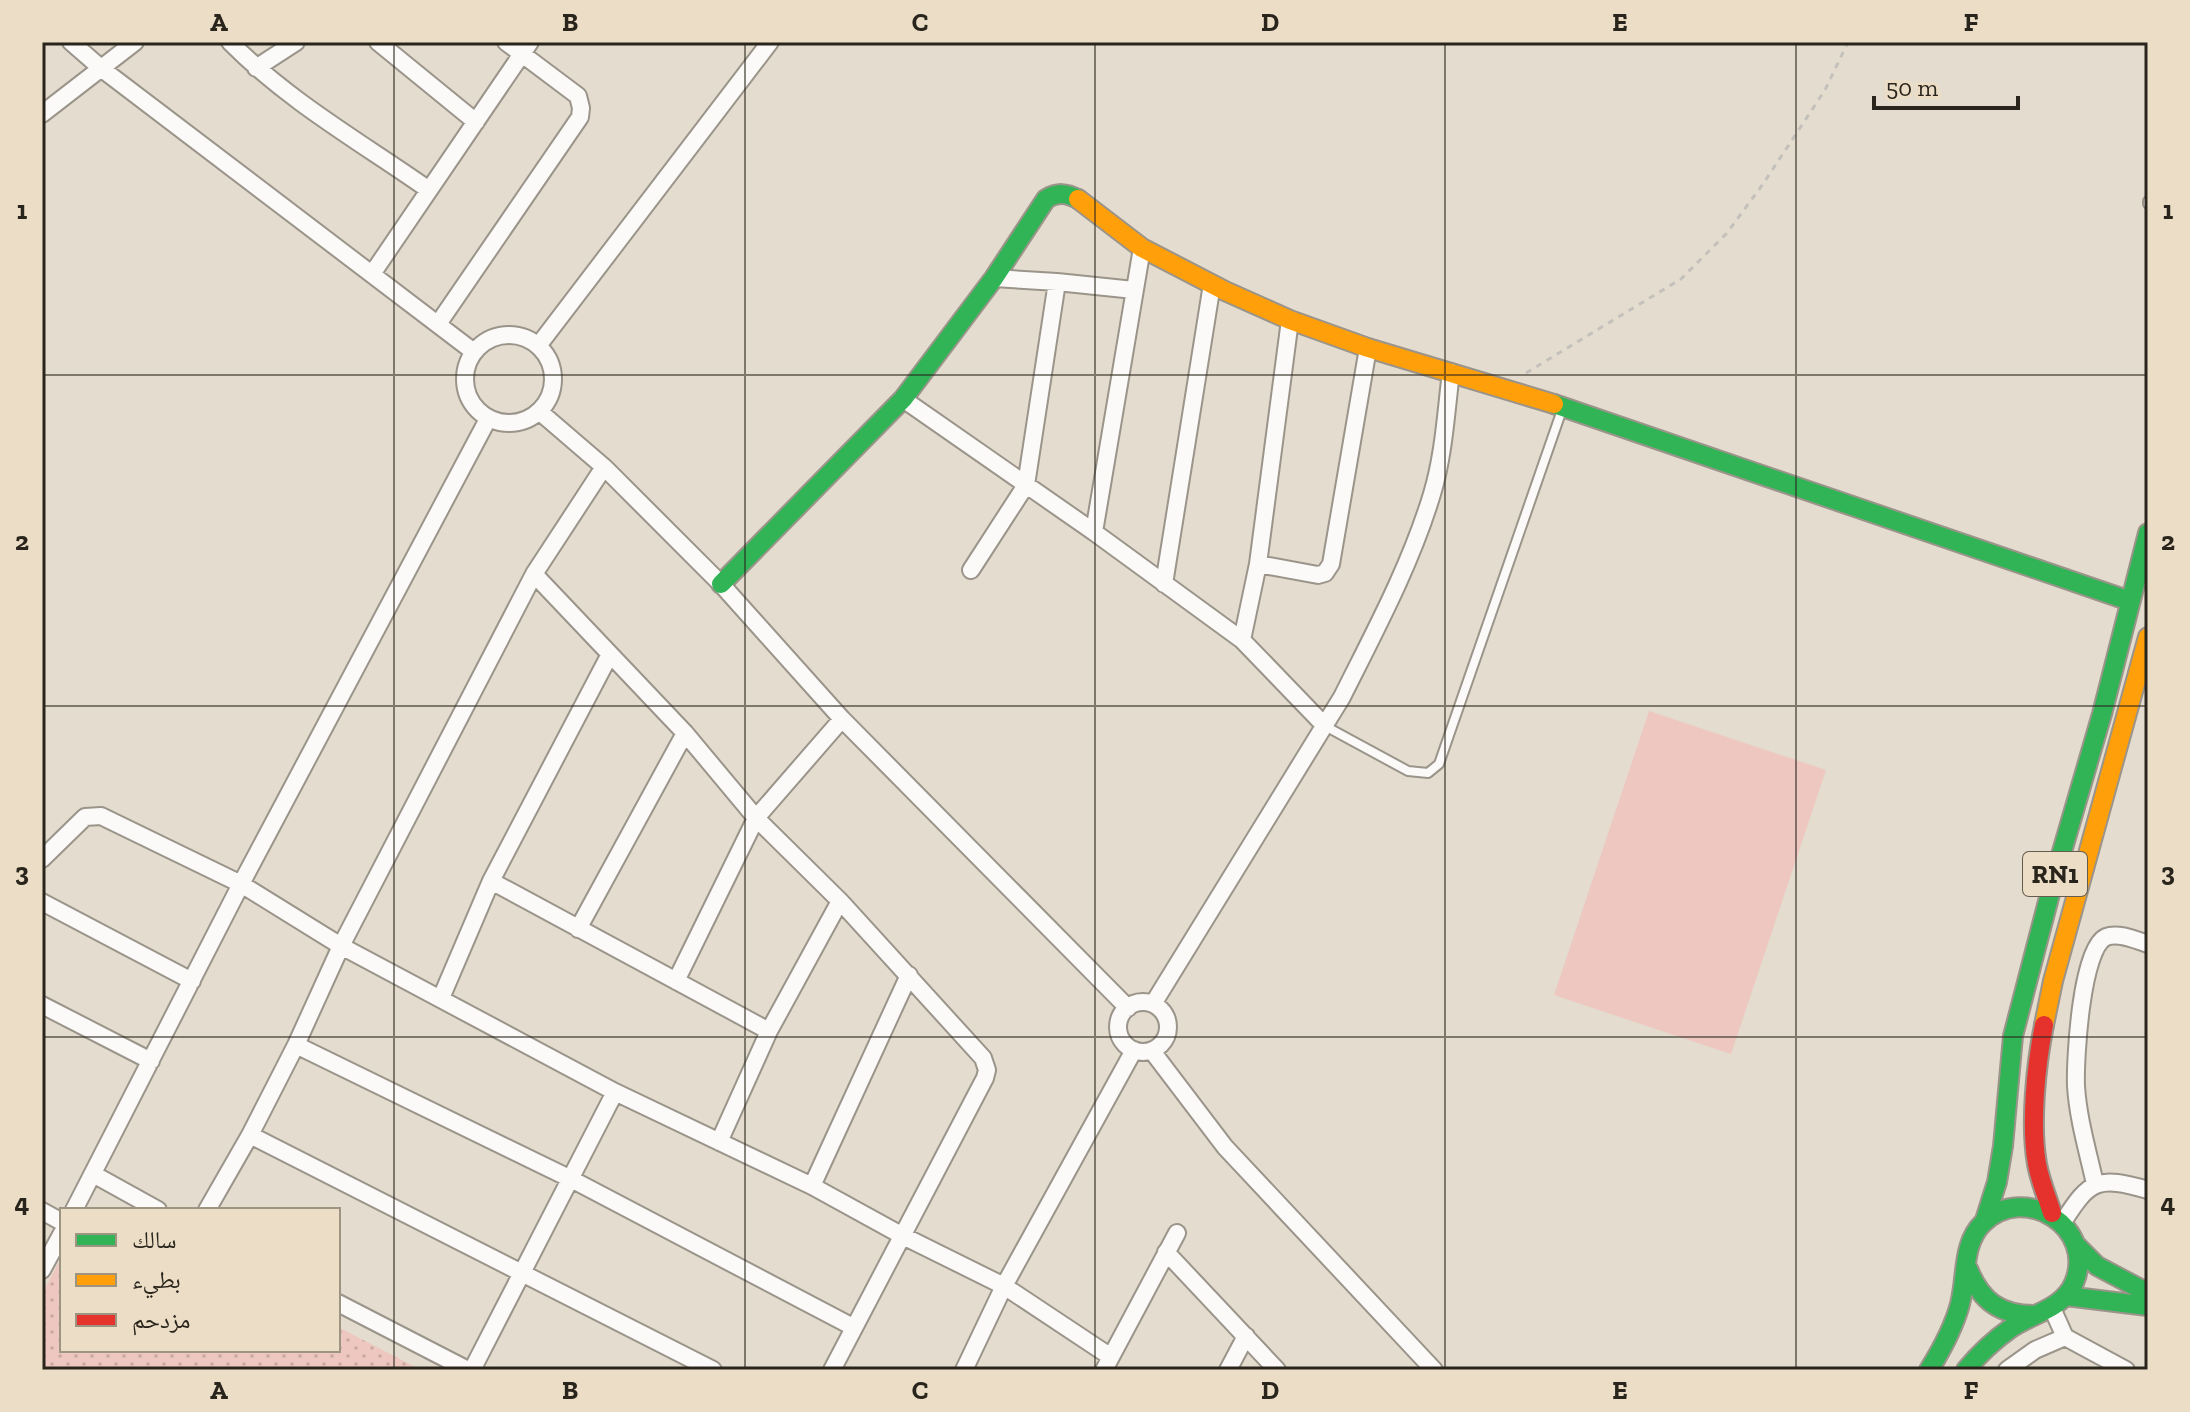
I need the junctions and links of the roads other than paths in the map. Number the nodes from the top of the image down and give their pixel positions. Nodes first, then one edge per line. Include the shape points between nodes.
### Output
1 (71, 42) edge
2 (135, 42) edge
3 (230, 42) edge
4 (296, 42) edge
5 (378, 42) edge
6 (506, 42) edge
7 (770, 42) edge
8 (526, 49) edge
9 (256, 68) junction
10 (102, 69) junction
11 (42, 114) edge
12 (476, 122) junction
13 (429, 190) junction
14 (1142, 248) junction
15 (372, 274) junction
16 (994, 278) junction
17 (1057, 282) junction
18 (1212, 284) junction
19 (1134, 290) junction
20 (1290, 320) junction
21 (438, 324) junction
22 (538, 346) junction
23 (1368, 348) junction
24 (474, 352) junction
25 (1451, 372) junction
26 (903, 399) junction
27 (1563, 407) junction
28 (540, 412) junction
29 (488, 419) junction
30 (604, 467) junction
31 (1026, 485) junction
32 (1094, 532) junction
33 (2148, 533) edge
34 (1258, 564) junction
35 (971, 570) dead end
36 (534, 574) junction
37 (721, 584) junction
38 (1164, 584) junction
39 (2138, 592) edge
40 (2122, 636) junction
41 (1242, 640) junction
42 (2148, 640) edge
43 (609, 656) junction
44 (842, 719) junction
45 (1324, 725) junction
46 (685, 733) junction
47 (756, 818) junction
48 (42, 859) edge
49 (491, 881) junction
50 (241, 884) junction
51 (840, 901) junction
52 (42, 902) edge
53 (578, 929) junction
54 (2148, 944) edge
55 (341, 946) junction
56 (909, 975) junction
57 (192, 981) junction
58 (676, 981) junction
59 (441, 998) junction
60 (1153, 1004) junction
61 (1128, 1008) junction
62 (44, 1011) edge
63 (769, 1031) junction
64 (296, 1045) junction
65 (1143, 1051) junction
66 (151, 1061) junction
67 (615, 1092) junction
68 (250, 1135) junction
69 (719, 1142) junction
70 (93, 1174) junction
71 (571, 1179) junction
72 (2095, 1184) junction
73 (812, 1186) junction
74 (2148, 1190) edge
75 (75, 1208) edge
76 (154, 1208) edge
77 (208, 1208) edge
78 (42, 1211) edge
79 (2057, 1217) junction
80 (1985, 1220) junction
81 (60, 1221) edge
82 (1177, 1233) dead end
83 (903, 1236) junction
84 (60, 1237) edge
85 (2076, 1245) junction
86 (1166, 1252) junction
87 (1968, 1269) junction
88 (42, 1270) edge
89 (523, 1274) junction
90 (1004, 1286) junction
91 (2148, 1293) edge
92 (340, 1304) edge
93 (2148, 1306) edge
94 (2051, 1307) junction
95 (853, 1327) junction
96 (1246, 1336) junction
97 (2065, 1337) junction
98 (1108, 1363) edge
99 (470, 1370) edge
100 (713, 1370) edge
101 (832, 1370) edge
102 (964, 1370) edge
103 (1228, 1370) edge
104 (1277, 1370) edge
105 (1434, 1370) edge
106 (1929, 1370) edge
107 (1966, 1370) edge
108 (2007, 1370) edge
109 (2126, 1370) edge

1 - 10 street
2 - 10 street
3 - 9 street
4 - 9 street
5 - 12 street
6 - 8 street
7 - 22 street
8 - 12 street
8 - 21 street via 578,96 580,117
9 - 13 street
10 - 11 street
10 - 15 street
12 - 13 street
13 - 15 street
14 - 16 main road via 1077,198 1054,194
14 - 18 main road
14 - 19 street
15 - 21 street
16 - 17 street
16 - 26 main road
17 - 19 street
17 - 31 street
18 - 20 main road
18 - 38 street
19 - 32 street
20 - 23 main road
20 - 34 street
21 - 24 street
22 - 24 street via 526,338 498,336
22 - 28 street via 548,357 554,386
23 - 25 main road
23 - 34 street via 1331,564 1318,575
24 - 29 street via 467,363 465,388
25 - 27 main road
25 - 45 street via 1440,459 1412,551
26 - 31 street
26 - 37 main road
27 - 39 main road
27 - 45 lane via 1439,764 1428,773 1408,771
28 - 29 street via 515,424
28 - 30 street
29 - 50 street
30 - 36 street
30 - 37 street
31 - 32 street
31 - 35 street
32 - 38 street
33 - 39 main road, RN1
34 - 41 street
36 - 43 street
36 - 55 street
37 - 44 street
38 - 41 street
39 - 40 main road, RN1
40 - 42 main road
40 - 80 main road, RN1 via 2013,1036 2003,1146
41 - 45 street
42 - 79 main road, RN1 via 2053,981 2038,1054 2037,1163
43 - 46 street
43 - 49 street
44 - 47 street
44 - 61 street
45 - 60 street
46 - 47 street
46 - 53 street
47 - 51 street
47 - 58 street
48 - 50 street via 85,817 101,816
49 - 53 street
49 - 59 street
50 - 55 street
50 - 57 street
51 - 56 street
51 - 63 street
52 - 57 street
53 - 58 street
54 - 72 street via 2103,938 2091,960 2083,996 2076,1085
55 - 59 street
55 - 64 street
56 - 73 street
56 - 83 street via 983,1058 987,1070
57 - 66 street
58 - 63 street
59 - 67 street
60 - 61 street
60 - 65 street via 1168,1023 1165,1040
61 - 65 street via 1119,1031 1122,1039
62 - 66 street
63 - 69 street
64 - 68 street
64 - 71 street
65 - 90 street
65 - 105 street via 1225,1147
66 - 70 street
67 - 69 street
67 - 71 street
68 - 77 street
68 - 89 street
69 - 73 street
70 - 75 street
70 - 76 street
71 - 89 street
71 - 95 street
72 - 74 street
72 - 79 street
73 - 83 street
78 - 81 street
79 - 80 main road via 2014,1206
79 - 85 main road, RN1
80 - 87 main road, RN1 via 1968,1251
82 - 86 street
83 - 90 street
83 - 95 street
84 - 88 street
85 - 91 main road via 2097,1266
85 - 94 main road via 2075,1281
86 - 96 street
86 - 98 street
87 - 94 main road via 1974,1286 1992,1306 2017,1316
87 - 106 main road, RN1 via 1948,1335
89 - 99 street
89 - 100 street
90 - 98 street
90 - 102 street
92 - 99 street
93 - 94 main road
94 - 97 street
94 - 107 main road via 2012,1327
95 - 101 street
96 - 103 street
96 - 104 street
97 - 108 street
97 - 109 street

